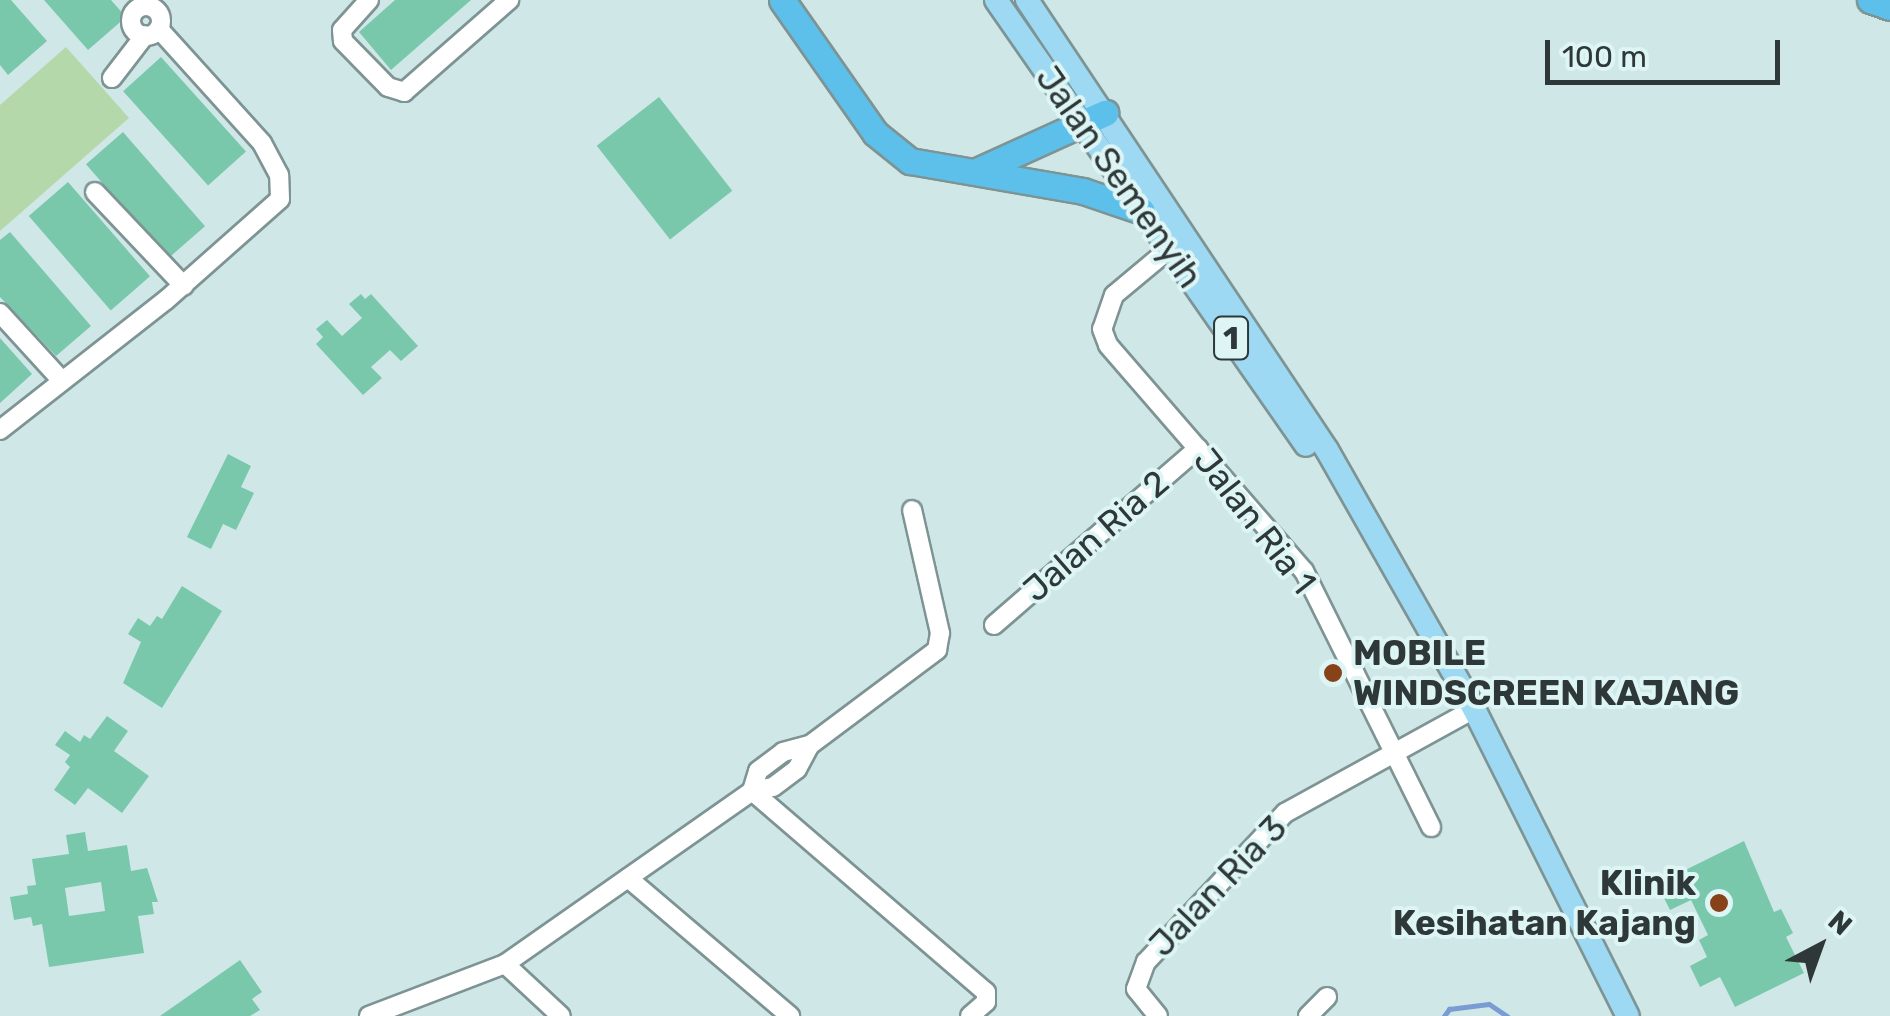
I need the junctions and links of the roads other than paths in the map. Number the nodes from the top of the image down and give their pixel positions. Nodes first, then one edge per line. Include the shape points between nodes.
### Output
1 (369, 0) edge
2 (509, 0) edge
3 (782, 0) edge
4 (996, 0) edge
5 (1027, 0) edge
6 (1870, 0) edge
7 (146, 4) edge
8 (1890, 7) edge
9 (152, 32) junction
10 (112, 78) dead end
11 (1094, 120) junction
12 (977, 171) junction
13 (95, 192) dead end
14 (1142, 211) junction
15 (1168, 250) junction
16 (184, 286) junction
17 (0, 312) edge
18 (62, 382) junction
19 (0, 430) edge
20 (1198, 448) junction
21 (912, 510) dead end
22 (1380, 550) junction
23 (994, 625) dead end
24 (1474, 709) junction
25 (1395, 752) junction
26 (752, 791) junction
27 (1431, 827) dead end
28 (628, 878) junction
29 (505, 964) junction
30 (1327, 996) dead end
31 (370, 1016) edge
32 (561, 1016) edge
33 (790, 1016) edge
34 (970, 1016) edge
35 (1158, 1016) edge
36 (1308, 1016) edge
37 (1628, 1016) edge

1 - 2 street via 342,30 342,41 388,87 404,92
3 - 12 highway via 890,149 934,169
4 - 11 main road, Jalan Semenyih / 1
5 - 11 main road, Jalan Semenyih / 1
6 - 8 highway
7 - 9 street
7 - 9 street via 131,26
9 - 10 street
9 - 16 street via 262,143 282,188 267,214
11 - 12 highway
11 - 14 main road, Jalan Semenyih / 1
11 - 22 main road, Jalan Semenyih / 1 via 1328,450
12 - 14 highway via 1083,191
13 - 16 street
14 - 15 main road, Jalan Semenyih / 1
15 - 20 street, Jalan Ria 1 via 1114,294 1102,329 1108,345
15 - 22 main road, Jalan Semenyih / 1
16 - 18 street
17 - 18 street
18 - 19 street
20 - 23 street, Jalan Ria 2
20 - 25 street, Jalan Ria 1 via 1304,571
21 - 26 street via 940,633 937,650 810,746 783,752 758,771
22 - 24 main road, Jalan Semenyih / 1
24 - 25 street, Jalan Ria 3
24 - 37 main road, Jalan Semenyih / 1
25 - 27 street, Jalan Ria 1
25 - 35 street, Jalan Ria 3 via 1284,813 1146,962 1136,990
26 - 28 street
26 - 34 street via 986,992 986,1002
28 - 29 street
28 - 33 street
29 - 31 street
29 - 32 street
30 - 36 street

